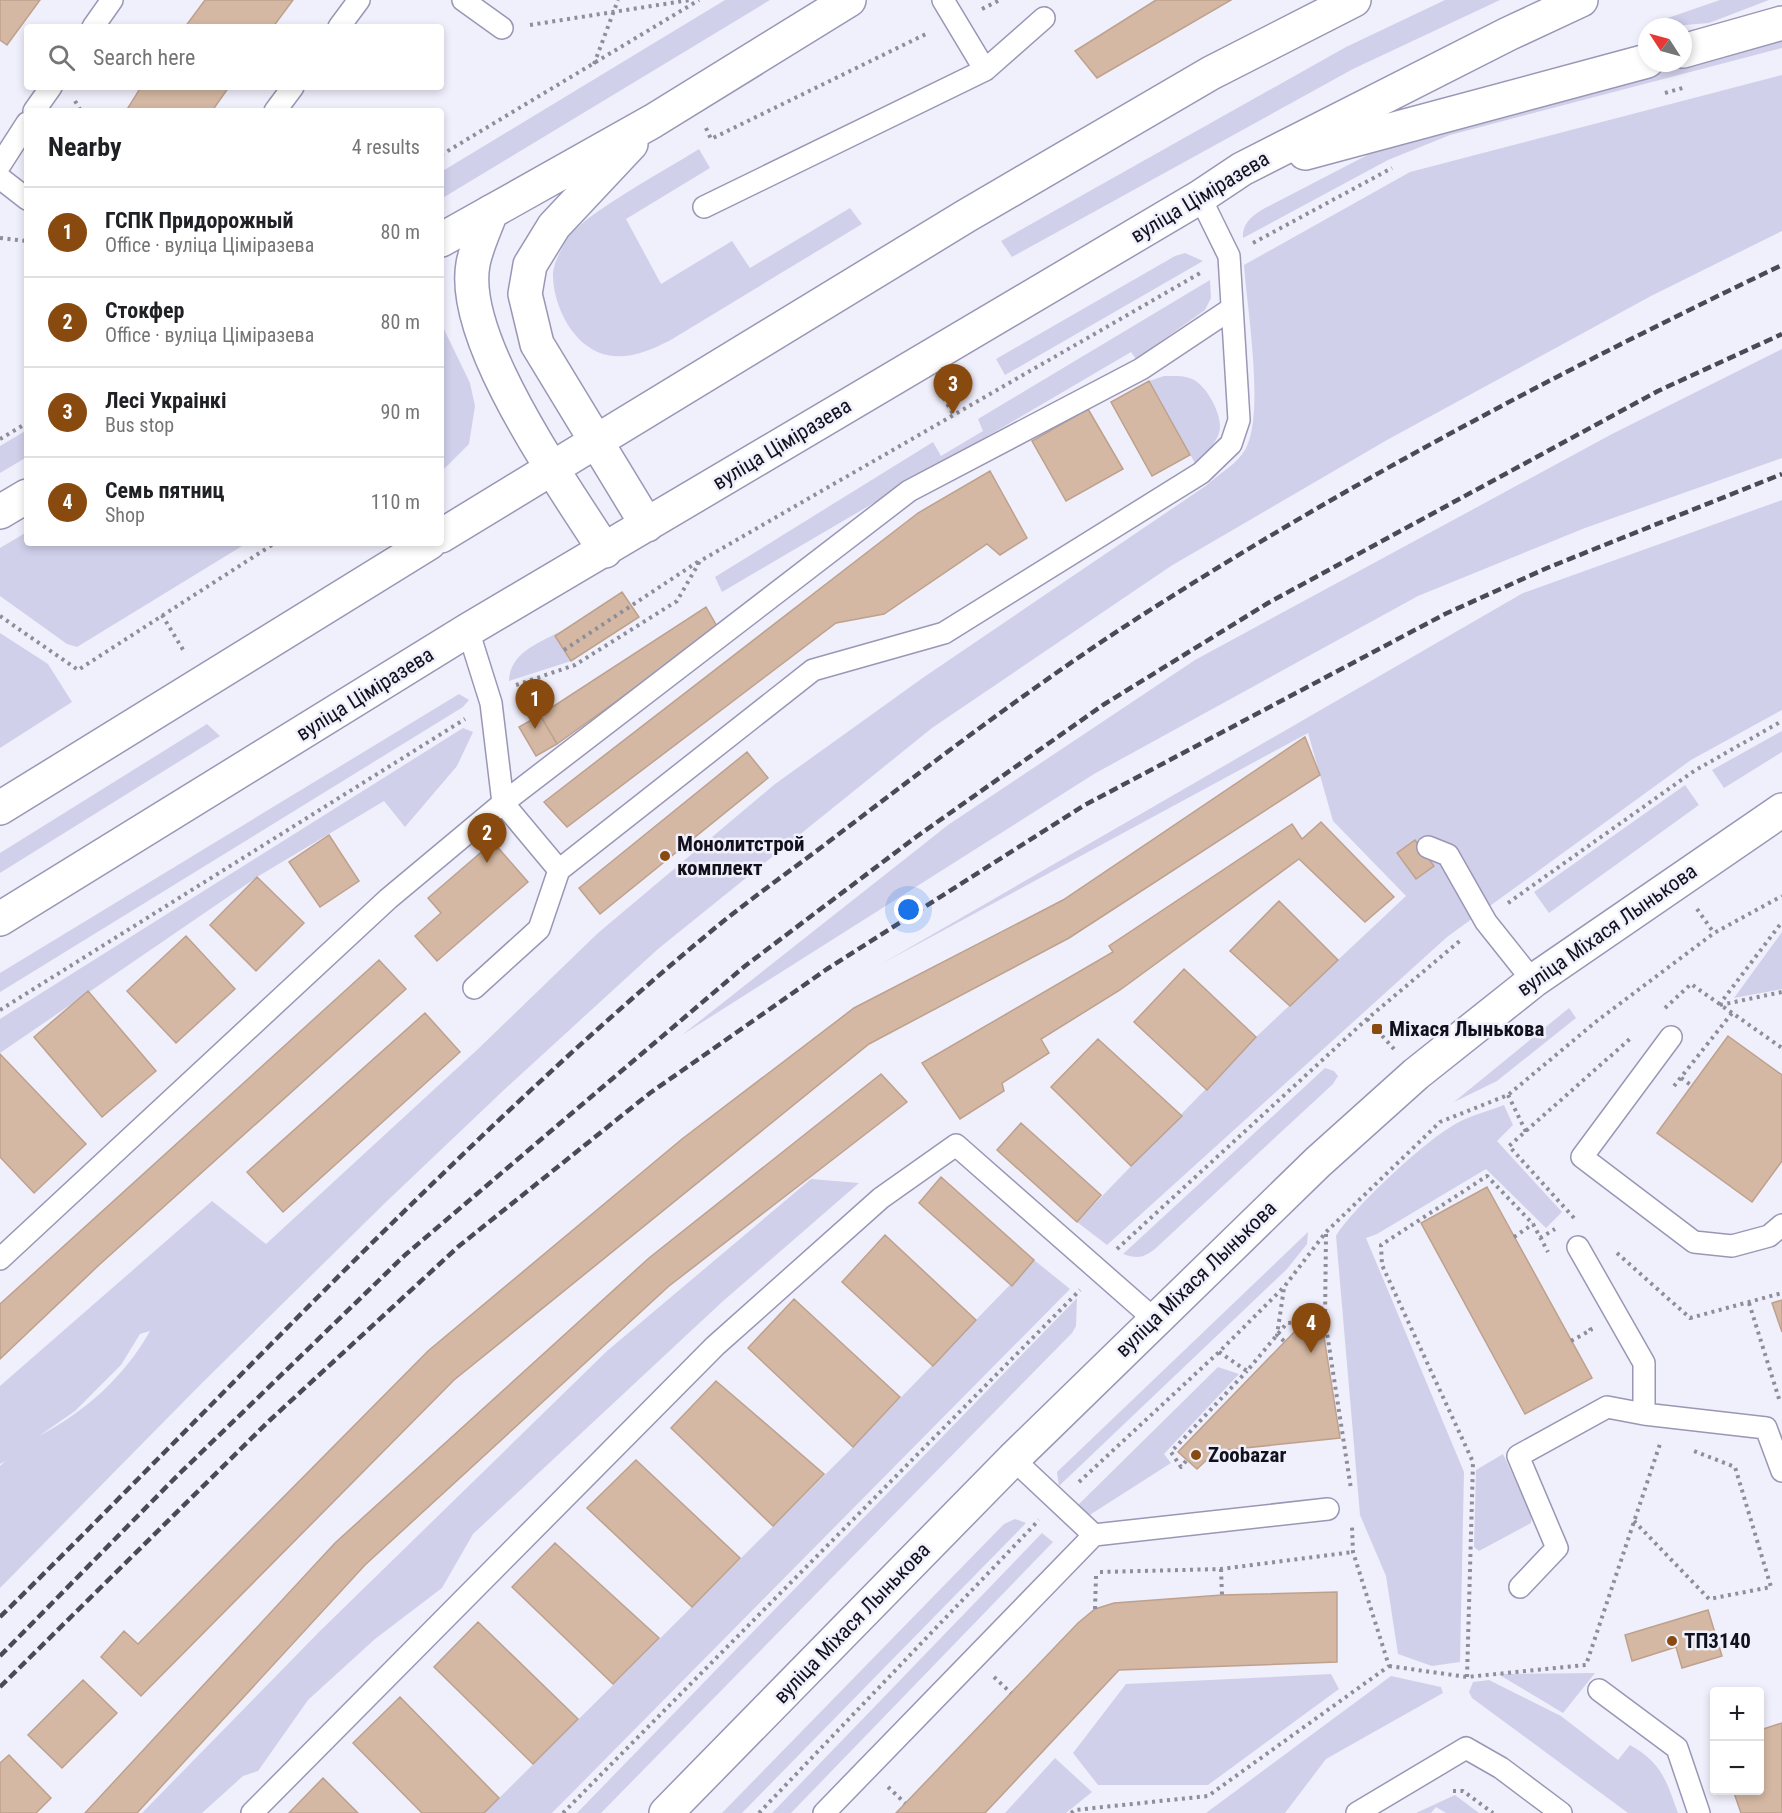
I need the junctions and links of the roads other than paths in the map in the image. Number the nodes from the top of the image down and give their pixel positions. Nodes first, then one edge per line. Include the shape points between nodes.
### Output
1 (112, 0) edge
2 (359, 0) edge
3 (463, 0) edge
4 (849, 0) edge
5 (943, 0) edge
6 (1354, 0) edge
7 (1581, 0) edge
8 (1044, 18) dead end
9 (1782, 23) edge
10 (95, 24) edge
11 (341, 24) edge
12 (502, 28) road end
13 (1692, 48) edge
14 (1638, 63) edge
15 (985, 70) junction
16 (49, 90) edge
17 (291, 90) edge
18 (36, 108) edge
19 (276, 108) edge
20 (653, 121) junction
21 (24, 128) edge
22 (0, 165) edge
23 (1242, 169) junction
24 (0, 178) edge
25 (24, 197) edge
26 (1200, 197) junction
27 (704, 207) dead end
28 (491, 212) junction
29 (444, 238) edge
30 (1231, 309) junction
31 (596, 441) junction
32 (552, 467) junction
33 (24, 498) edge
34 (0, 512) edge
35 (647, 525) junction
36 (444, 534) edge
37 (424, 546) edge
38 (605, 551) junction
39 (468, 630) junction
40 (503, 803) junction
41 (0, 808) edge
42 (1782, 810) edge
43 (1428, 847) dead end
44 (559, 870) junction
45 (0, 920) edge
46 (1533, 981) junction
47 (474, 988) dead end
48 (1671, 1037) dead end
49 (1782, 1225) edge
50 (1578, 1247) dead end
51 (0, 1259) edge
52 (1154, 1320) junction
53 (1644, 1414) junction
54 (1013, 1459) junction
55 (1782, 1471) edge
56 (1328, 1509) dead end
57 (1094, 1535) junction
58 (1520, 1587) dead end
59 (1599, 1690) dead end
60 (252, 1813) edge
61 (666, 1813) edge
62 (824, 1813) edge
63 (1357, 1813) edge
64 (1561, 1813) edge
65 (1699, 1813) edge

1 - 10 lane
2 - 11 lane
3 - 12 lane
4 - 20 main road
5 - 15 lane
6 - 31 main road via 1211,73 966,216
7 - 23 main road, вуліца Ціміразева
8 - 15 lane
9 - 13 main road
14 - 23 main road
15 - 27 lane
16 - 18 lane
17 - 19 lane
20 - 28 main road
20 - 31 main road via 554,226 530,265 525,294 537,344
21 - 22 lane
23 - 26 main road, вуліца Ціміразева
24 - 25 lane
26 - 30 lane via 1229,256
26 - 35 main road, вуліца Ціміразева
28 - 29 main road
28 - 32 main road via 473,265 473,303 497,372
30 - 40 lane via 1141,369 909,491
30 - 44 lane via 1239,420 1231,444 1201,473 944,633 813,670
31 - 32 main road
31 - 35 main road
32 - 36 main road
32 - 38 main road
33 - 34 main road
35 - 38 main road, вуліца Ціміразева
37 - 41 main road
38 - 39 main road, вуліца Ціміразева
39 - 40 lane via 491,703
39 - 45 main road, вуліца Ціміразева
40 - 44 lane
40 - 51 lane via 388,899
42 - 46 main road, вуліца Міхася Лынькова
43 - 46 lane via 1448,855 1486,921
44 - 47 lane via 539,929
46 - 52 main road, вуліца Міхася Лынькова via 1416,1074 1318,1161
48 - 49 lane via 1582,1157 1694,1242 1732,1246 1769,1236
50 - 53 lane via 1644,1363
52 - 54 main road, вуліца Міхася Лынькова
52 - 60 lane via 956,1145 881,1198 715,1346
53 - 55 lane via 1766,1428
53 - 58 lane via 1607,1407 1518,1456 1557,1548
54 - 57 lane
54 - 61 main road, вуліца Міхася Лынькова
56 - 57 lane
57 - 62 lane
59 - 65 lane via 1677,1748
63 - 64 lane via 1466,1748 1501,1768

